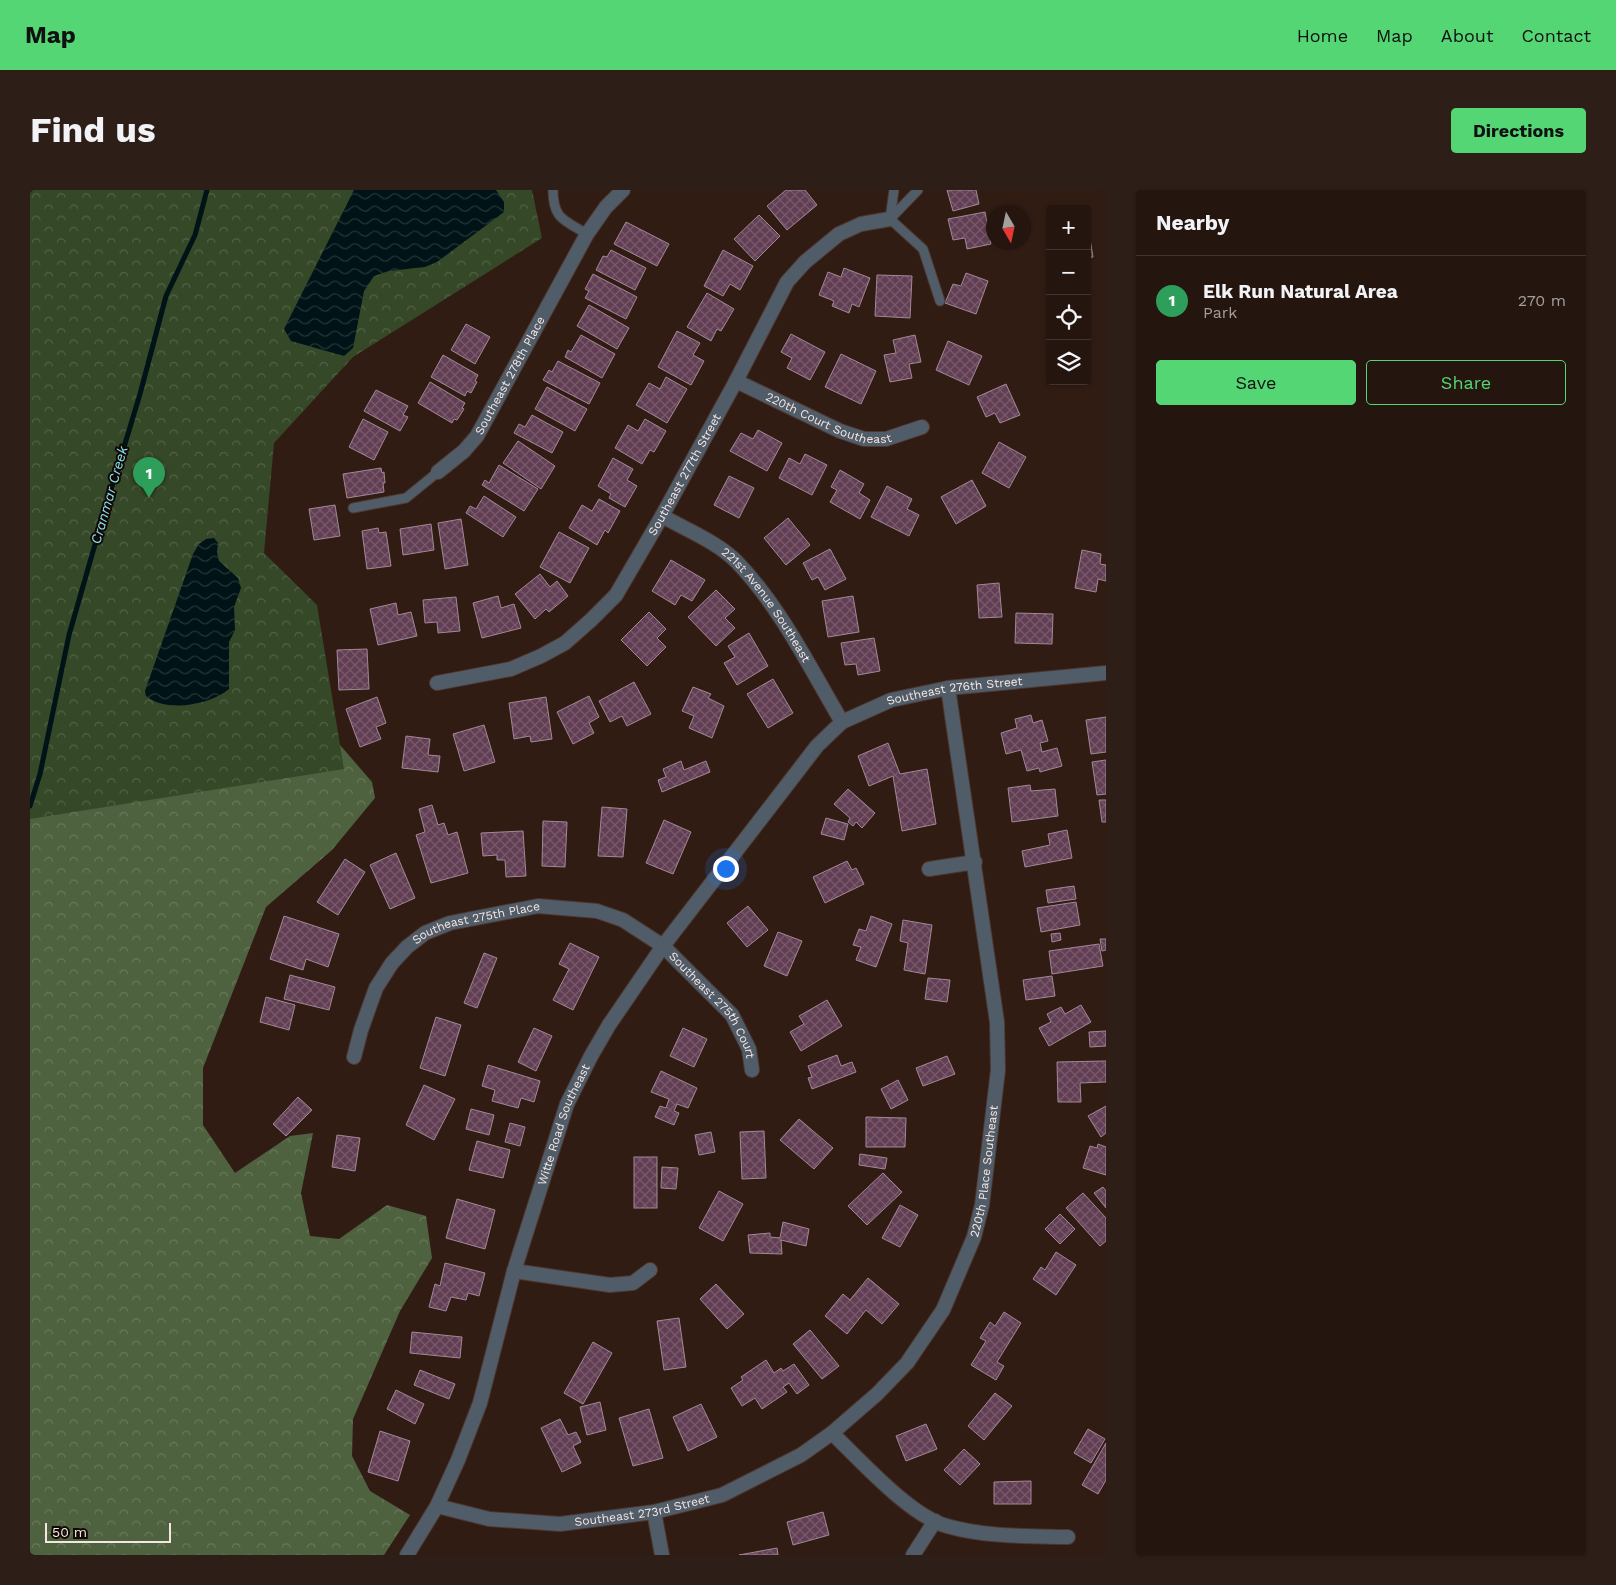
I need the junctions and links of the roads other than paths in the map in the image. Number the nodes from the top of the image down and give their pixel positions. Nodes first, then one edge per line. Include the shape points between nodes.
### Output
1 (553, 190) edge
2 (623, 190) edge
3 (894, 190) edge
4 (918, 190) edge
5 (890, 219) junction
6 (587, 234) junction
7 (940, 301) dead end
8 (736, 381) junction
9 (922, 427) dead end
10 (438, 472) joint
11 (353, 508) dead end
12 (662, 516) junction
13 (1106, 673) edge
14 (437, 683) dead end
15 (948, 688) junction
16 (842, 722) junction
17 (817, 746) joint
18 (975, 862) junction
19 (929, 870) dead end
20 (663, 946) junction
21 (354, 1057) dead end
22 (752, 1070) dead end
23 (650, 1270) dead end
24 (514, 1271) junction
25 (832, 1433) junction
26 (437, 1506) junction
27 (654, 1512) junction
28 (935, 1521) junction
29 (1068, 1537) dead end
30 (407, 1555) edge
31 (662, 1555) edge
32 (913, 1555) edge

1 - 6 lane via 554,207 559,216
2 - 6 street, Southeast 278th Place
3 - 5 lane
4 - 5 lane
5 - 7 lane via 924,249
5 - 8 street, Southeast 277th Street via 862,224 839,234 805,262 787,282
6 - 10 street, Southeast 278th Place via 476,436 464,451
8 - 9 street, 220th Court Southeast via 840,431 864,439 886,439
8 - 12 street, Southeast 277th Street
10 - 11 lane, Southeast 278th Place via 406,498
12 - 14 street, Southeast 277th Street via 616,595 565,643 510,669
12 - 16 street, 221st Avenue Southeast via 714,545 736,562 782,620
13 - 15 street, Southeast 276th Street
15 - 16 street, Southeast 276th Street via 891,700
15 - 18 street, 220th Place Southeast
16 - 17 street, Southeast 276th Street
17 - 20 street, Witte Road Southeast
18 - 19 street
18 - 25 street, 220th Place Southeast via 997,1022 998,1070 982,1205 974,1237 943,1310 907,1363
20 - 21 street, Southeast 275th Place via 623,920 597,911 538,906 450,923 425,933 392,963 376,988
20 - 22 street, Southeast 275th Court via 732,1015 749,1048
20 - 24 street, Witte Road Southeast via 609,1025 567,1104
23 - 24 street via 633,1283 610,1285
24 - 26 street, Witte Road Southeast via 480,1403
25 - 27 street, Southeast 273rd Street via 801,1455 722,1495
25 - 28 street via 881,1482
26 - 27 street, Southeast 273rd Street via 489,1519 560,1524
26 - 30 street, Witte Road Southeast
27 - 31 street
28 - 29 street via 990,1534
28 - 32 street

